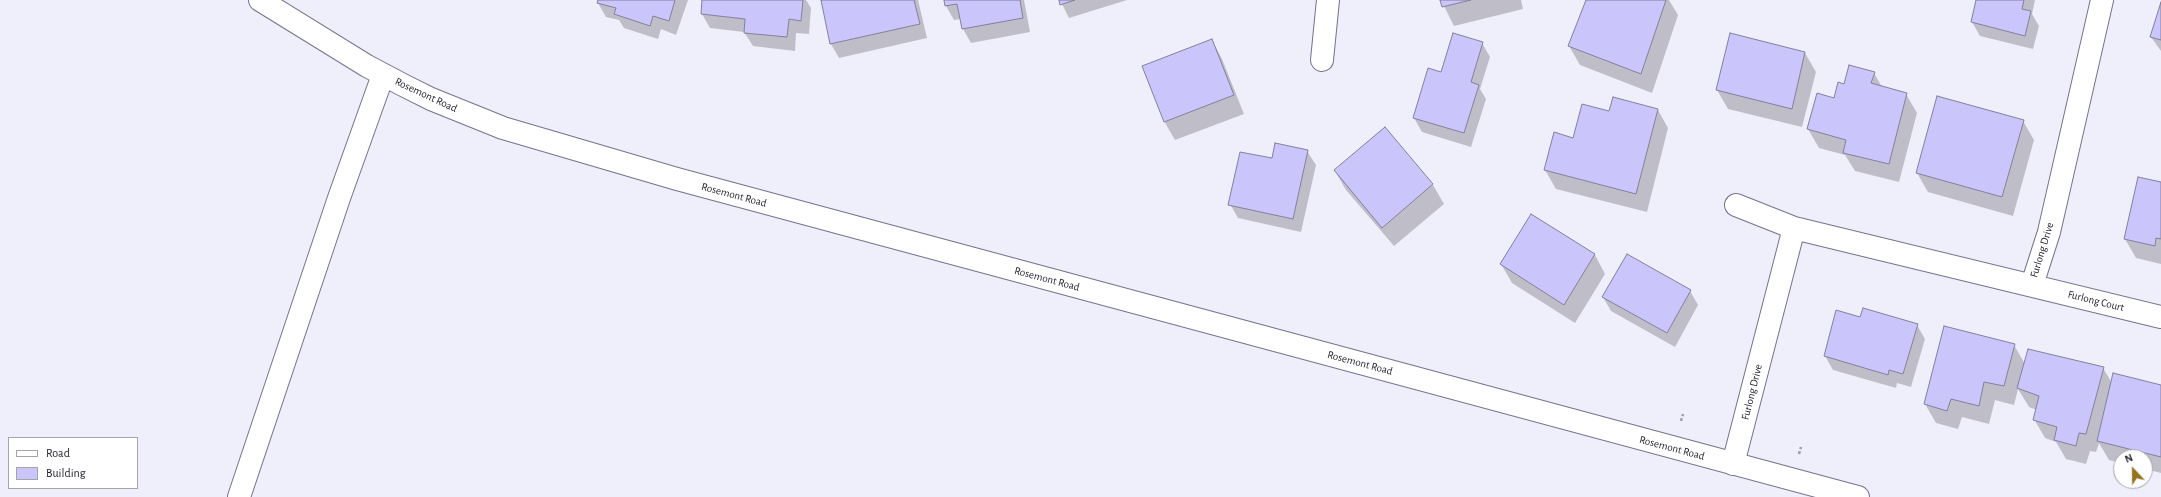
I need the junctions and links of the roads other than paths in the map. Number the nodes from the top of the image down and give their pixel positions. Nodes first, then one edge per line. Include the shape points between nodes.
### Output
1 (260, 0) edge
2 (1328, 0) edge
3 (2102, 0) edge
4 (1322, 60) dead end
5 (383, 75) junction
6 (1736, 204) dead end
7 (1794, 228) junction
8 (2032, 285) junction
9 (2161, 317) edge
10 (1733, 464) junction
11 (239, 497) edge
12 (1858, 497) edge

1 - 5 main road, Rosemont Road
2 - 4 main road
3 - 8 main road, Furlong Drive via 2049,232
5 - 10 main road, Rosemont Road via 431,99 503,128 677,179
5 - 11 main road
6 - 7 main road, Furlong Drive
7 - 8 main road, Furlong Drive
7 - 10 main road, Furlong Drive
8 - 9 main road, Furlong Court
10 - 12 main road, Rosemont Road

